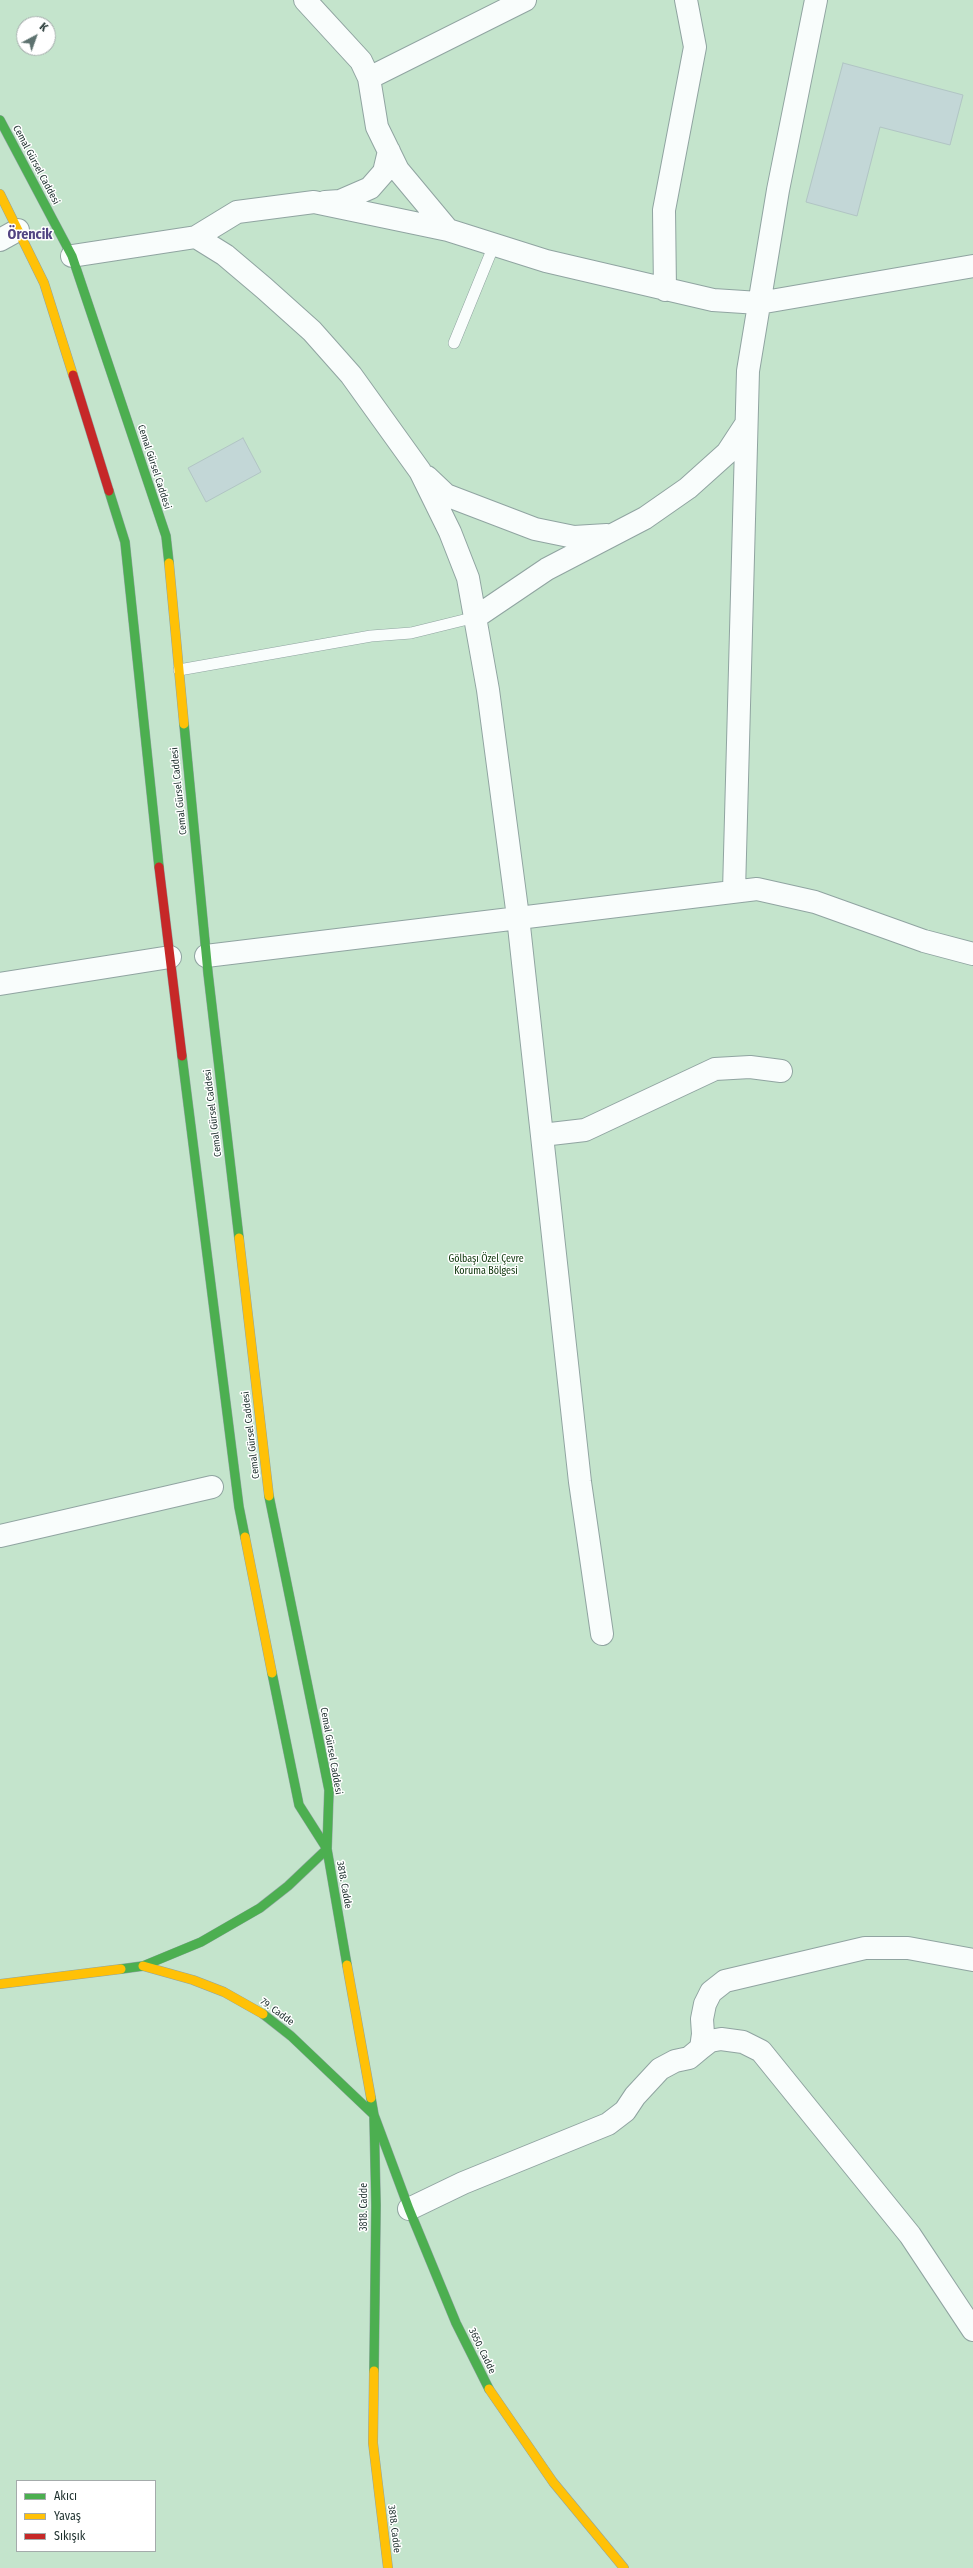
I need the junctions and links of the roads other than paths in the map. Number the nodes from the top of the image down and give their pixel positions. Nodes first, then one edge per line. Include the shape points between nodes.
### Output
1 (305, 0) edge
2 (525, 0) edge
3 (686, 0) edge
4 (816, 0) edge
5 (369, 78) junction
6 (0, 120) edge
7 (389, 151) junction
8 (0, 194) edge
9 (314, 202) junction
10 (448, 230) junction
11 (9, 235) edge
12 (196, 237) junction
13 (494, 245) junction
14 (72, 256) junction
15 (973, 266) edge
16 (665, 290) junction
17 (759, 303) junction
18 (454, 343) dead end
19 (746, 424) junction
20 (420, 471) junction
21 (608, 535) junction
22 (476, 617) junction
23 (179, 670) junction
24 (734, 891) junction
25 (518, 917) junction
26 (972, 951) edge
27 (206, 956) junction
28 (170, 957) junction
29 (0, 984) edge
30 (781, 1071) dead end
31 (542, 1135) junction
32 (212, 1487) dead end
33 (0, 1536) edge
34 (602, 1634) dead end
35 (327, 1850) junction
36 (973, 1960) edge
37 (143, 1966) junction
38 (0, 1984) edge
39 (701, 2048) junction
40 (374, 2115) junction
41 (409, 2209) junction
42 (973, 2330) edge
43 (388, 2568) edge
44 (624, 2568) edge

1 - 5 street via 361,61
2 - 5 street
3 - 16 street via 695,48 664,210
4 - 17 street via 778,190
5 - 7 street via 377,127
6 - 14 street, Cemal Gürsel Caddesi
7 - 9 street via 384,172 370,188 340,201
7 - 10 street via 398,170
8 - 11 street, Cemal Gürsel Caddesi
9 - 10 street
9 - 12 street via 237,212
10 - 13 street
11 - 28 street, Cemal Gürsel Caddesi via 44,284 125,542
12 - 14 street
12 - 20 street via 225,255 312,331 351,375
13 - 16 street via 546,262
13 - 18 lane
14 - 23 street, Cemal Gürsel Caddesi via 166,536
15 - 17 street
16 - 17 street via 713,300
17 - 19 street via 748,371
19 - 21 street via 727,453 688,488 645,518
19 - 24 street
20 - 21 street via 446,495 536,529 574,536
20 - 22 street via 450,532 468,578
21 - 22 street via 547,569
22 - 23 lane via 411,633 371,636
22 - 25 street
23 - 27 street, Cemal Gürsel Caddesi
24 - 25 street
24 - 26 street via 757,889 815,902 924,941
25 - 27 street
25 - 31 street
27 - 35 street, Cemal Gürsel Caddesi via 268,1492 329,1790
28 - 29 street
28 - 35 street, Cemal Gürsel Caddesi via 239,1507 299,1805
30 - 31 street via 750,1066 715,1069 585,1130
31 - 34 street via 580,1482
32 - 33 street
35 - 37 street, 79. Cadde via 288,1886 254,1912 201,1942
35 - 40 street, 3818. Cadde
36 - 39 street via 908,1948 865,1948 725,1981 711,1992 705,2004
37 - 38 street, 79. Cadde
37 - 40 street, 79. Cadde via 218,1990 258,2010 291,2036
39 - 41 street via 689,2058 675,2061 660,2069 625,2111 608,2124 463,2183
39 - 42 street via 710,2041 721,2039 743,2042 761,2051 910,2235
40 - 41 street, 3650. Cadde
40 - 43 street, 3818. Cadde via 376,2205 373,2443
41 - 44 street, 3650. Cadde via 456,2323 493,2397 548,2476

